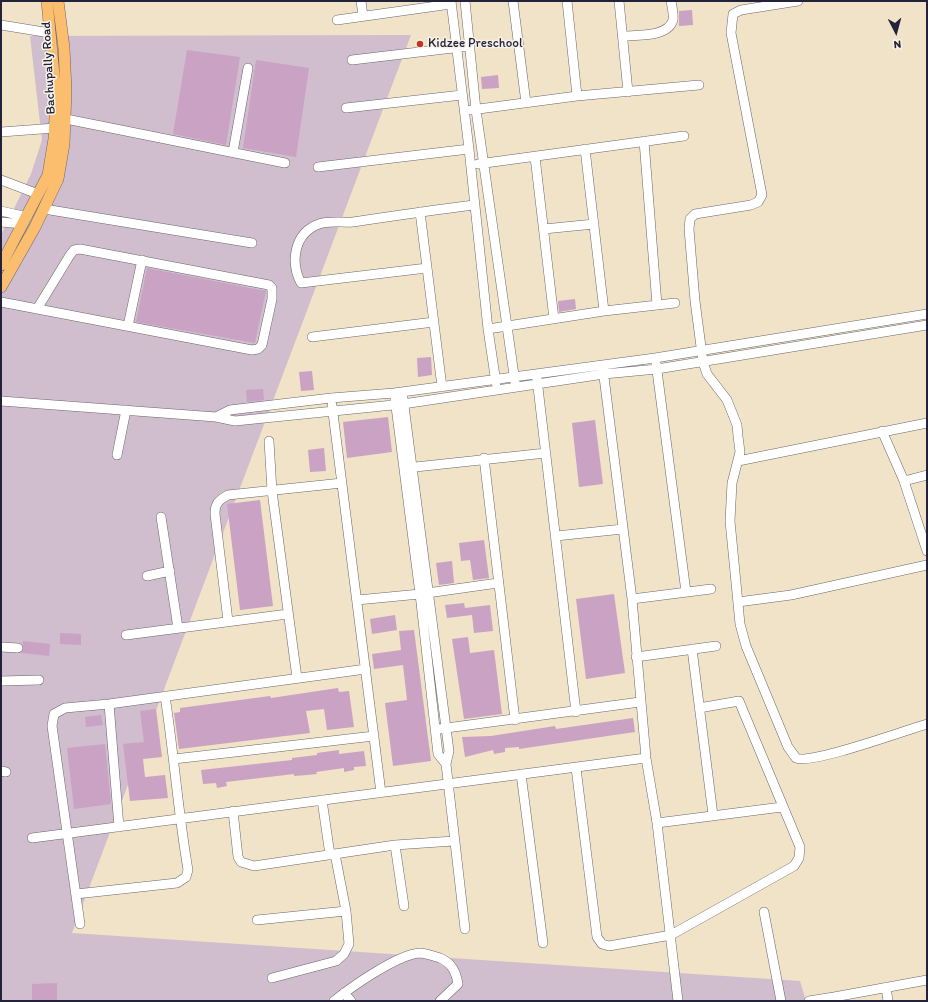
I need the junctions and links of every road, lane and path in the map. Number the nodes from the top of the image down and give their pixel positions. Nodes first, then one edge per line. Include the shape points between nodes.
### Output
1 (47, 1) edge
2 (58, 1) edge
3 (361, 1) edge
4 (465, 1) edge
5 (513, 1) edge
6 (568, 1) edge
7 (619, 1) edge
8 (671, 1) edge
9 (798, 1) edge
10 (451, 2) edge
11 (409, 5) edge
12 (363, 16) junction
13 (337, 20) dead end
14 (1, 25) edge
15 (50, 33) junction
16 (624, 36) junction
17 (470, 46) junction
18 (457, 48) junction
19 (352, 60) dead end
20 (248, 68) dead end
21 (699, 85) dead end
22 (628, 92) junction
23 (462, 95) junction
24 (577, 96) junction
25 (526, 103) junction
26 (346, 108) dead end
27 (476, 110) junction
28 (464, 111) junction
29 (66, 119) junction
30 (55, 128) junction
31 (1, 132) edge
32 (684, 136) dead end
33 (644, 141) junction
34 (585, 148) junction
35 (469, 149) junction
36 (234, 152) junction
37 (535, 157) junction
38 (285, 163) dead end
39 (483, 163) junction
40 (470, 165) junction
41 (318, 167) dead end
42 (1, 180) edge
43 (38, 194) junction
44 (474, 205) junction
45 (44, 209) junction
46 (1, 211) edge
47 (420, 212) junction
48 (25, 220) junction
49 (1, 222) edge
50 (594, 224) junction
51 (544, 229) junction
52 (252, 243) dead end
53 (142, 260) junction
54 (1, 264) edge
55 (427, 268) junction
56 (1, 287) edge
57 (1, 302) edge
58 (675, 302) dead end
59 (657, 305) junction
60 (37, 309) junction
61 (604, 311) junction
62 (927, 314) edge
63 (554, 319) junction
64 (434, 322) junction
65 (927, 325) edge
66 (128, 326) junction
67 (507, 327) junction
68 (488, 329) junction
69 (312, 337) dead end
70 (702, 351) junction
71 (656, 358) junction
72 (703, 362) junction
73 (603, 364) junction
74 (657, 369) junction
75 (536, 374) junction
76 (604, 374) junction
77 (515, 376) junction
78 (496, 378) junction
79 (538, 384) junction
80 (442, 387) junction
81 (515, 387) junction
82 (497, 389) junction
83 (398, 393) junction
84 (331, 398) junction
85 (1, 401) edge
86 (400, 404) junction
87 (126, 410) junction
88 (332, 411) junction
89 (216, 417) junction
90 (927, 422) edge
91 (882, 431) junction
92 (269, 441) dead end
93 (546, 453) junction
94 (118, 455) dead end
95 (484, 458) junction
96 (738, 461) junction
97 (408, 468) junction
98 (927, 475) edge
99 (904, 481) junction
100 (342, 484) junction
101 (272, 491) junction
102 (161, 517) dead end
103 (623, 529) junction
104 (556, 536) junction
105 (927, 550) edge
106 (927, 565) edge
107 (170, 572) junction
108 (147, 576) dead end
109 (498, 583) junction
110 (711, 589) dead end
111 (686, 592) junction
112 (424, 594) junction
113 (632, 599) junction
114 (357, 600) junction
115 (738, 602) junction
116 (288, 614) junction
117 (228, 621) junction
118 (178, 628) junction
119 (126, 635) dead end
120 (716, 646) dead end
121 (1, 647) edge
122 (18, 648) dead end
123 (692, 649) junction
124 (636, 657) junction
125 (366, 669) junction
126 (297, 678) junction
127 (39, 680) dead end
128 (1, 681) edge
129 (165, 696) junction
130 (640, 702) junction
131 (109, 704) junction
132 (699, 708) junction
133 (576, 712) junction
134 (515, 720) junction
135 (927, 724) edge
136 (440, 729) junction
137 (374, 736) junction
138 (646, 758) junction
139 (174, 759) junction
140 (576, 768) junction
141 (521, 774) junction
142 (448, 784) junction
143 (381, 792) junction
144 (322, 800) junction
145 (782, 806) junction
146 (233, 811) junction
147 (713, 815) junction
148 (179, 819) junction
149 (657, 823) junction
150 (119, 827) junction
151 (67, 833) junction
152 (32, 838) dead end
153 (454, 841) junction
154 (395, 845) junction
155 (333, 855) junction
156 (76, 894) junction
157 (404, 906) dead end
158 (346, 911) junction
159 (764, 912) dead end
160 (257, 920) dead end
161 (80, 924) dead end
162 (465, 929) dead end
163 (672, 935) junction
164 (543, 943) dead end
165 (272, 978) dead end
166 (927, 980) edge
167 (886, 987) junction
168 (344, 993) junction
169 (835, 999) edge
170 (334, 1001) edge
171 (351, 1001) edge
172 (440, 1001) edge
173 (678, 1001) edge
174 (781, 1001) edge
175 (809, 1001) edge
176 (888, 1001) edge

1 - 15 main road, Bachupally Road
2 - 29 main road, Bachupally Road via 64,48
3 - 12 street
4 - 17 street
5 - 25 street
6 - 24 street
7 - 16 street
8 - 16 street via 673,18 670,27 663,32
9 - 70 street via 741,10 731,18 731,33 762,195 758,202 751,205 696,214 690,219 690,248
10 - 11 street
10 - 18 street
11 - 12 street
12 - 13 street
14 - 15 street
15 - 30 main road, Bachupally Road via 56,96
16 - 22 street
17 - 18 street
17 - 27 street
18 - 19 street
18 - 23 street
20 - 36 street
21 - 22 street
22 - 24 street
23 - 26 street
23 - 28 street
24 - 25 street
25 - 27 street
27 - 28 street
27 - 39 street
28 - 35 street
29 - 36 street
29 - 45 main road, Bachupally Road via 58,179
30 - 31 street
30 - 43 main road, Bachupally Road via 48,175
32 - 33 street
33 - 34 street
33 - 59 street
34 - 37 street
34 - 50 street
35 - 40 street
35 - 41 street
36 - 38 street
37 - 39 street
37 - 51 street
39 - 40 street
39 - 67 street
40 - 44 street
42 - 43 street
43 - 48 main road, Bachupally Road
44 - 47 street
44 - 68 street
45 - 52 street
45 - 56 main road, Bachupally Road
46 - 48 street
47 - 55 street
47 - 55 street via 320,224 309,230 299,241 294,261 295,272 301,283
48 - 49 street
48 - 54 main road, Bachupally Road
50 - 51 street
50 - 61 street
51 - 63 street
53 - 60 street via 84,249 74,250
53 - 66 street
53 - 66 street via 268,285 272,288 272,299 262,346 258,349 252,350
55 - 64 street
57 - 60 street
58 - 59 street
59 - 61 street
60 - 66 street
61 - 63 street
62 - 70 street
63 - 67 street
64 - 69 street
64 - 80 street
65 - 72 street
67 - 68 street
67 - 77 street
68 - 78 street
70 - 71 street
70 - 72 street
71 - 73 street
71 - 74 street
72 - 74 street
72 - 96 street via 706,374 719,388 733,412 738,436
73 - 75 street
73 - 76 street
74 - 76 street
74 - 111 street
75 - 77 street
75 - 79 street
76 - 79 street
76 - 103 street
77 - 78 street
77 - 81 street
78 - 80 street
78 - 82 street
79 - 81 street
79 - 93 street
80 - 83 street
81 - 82 street
82 - 86 street
83 - 84 street
83 - 86 street
84 - 88 street
84 - 89 street via 230,410
85 - 87 street
86 - 88 street
86 - 97 street
87 - 89 street
87 - 94 street
88 - 89 street via 235,421
88 - 100 street
90 - 91 street
91 - 96 street
91 - 99 street
92 - 101 street
93 - 95 street
93 - 104 street
95 - 97 street
95 - 109 street
96 - 115 street via 732,484 730,509
97 - 112 street
98 - 99 street
99 - 105 street
100 - 101 street
100 - 114 street
101 - 116 street
101 - 117 street via 228,495 218,500 215,506
102 - 107 street
103 - 104 street
103 - 113 street
104 - 133 street
106 - 115 street via 791,596
107 - 108 street
107 - 118 street
109 - 112 street
109 - 134 street
110 - 111 street
111 - 113 street
112 - 114 street
112 - 136 street
113 - 124 street
114 - 125 street
115 - 135 street via 746,646 788,747 796,758 807,760
116 - 117 street
116 - 126 street
117 - 118 street
118 - 119 street
120 - 123 street
121 - 122 street
123 - 124 street
123 - 132 street
124 - 130 street
125 - 126 street
125 - 137 street
126 - 129 street
127 - 128 street
129 - 131 street
129 - 139 street
130 - 133 street
130 - 138 street
131 - 150 street
131 - 151 street via 65,708 54,714 52,719
132 - 145 street via 739,701
132 - 147 street
133 - 134 street
134 - 136 street
136 - 142 street via 449,751 446,764
137 - 139 street
137 - 143 street
138 - 140 street
138 - 149 street
139 - 148 street
140 - 141 street
140 - 163 street via 597,937 602,944 609,946
141 - 142 street
141 - 164 street
142 - 143 street
142 - 153 street
143 - 144 street
144 - 146 street
144 - 155 street
145 - 147 street
145 - 163 street via 800,847 799,858 794,866
146 - 148 street
146 - 155 street via 240,862 254,866
147 - 149 street
148 - 150 street
148 - 156 street via 188,870 186,877 177,883
149 - 163 street
150 - 151 street
151 - 152 street
151 - 156 street
153 - 154 street
153 - 162 street
154 - 155 street
154 - 157 street
155 - 158 street
156 - 161 street
158 - 160 street
158 - 165 street via 349,944 344,954 336,961
159 - 174 street
163 - 173 street
166 - 167 street
167 - 169 street
167 - 176 street
168 - 170 street
168 - 171 street
168 - 172 street via 395,962 419,953 448,962 456,973 458,984
169 - 175 street

